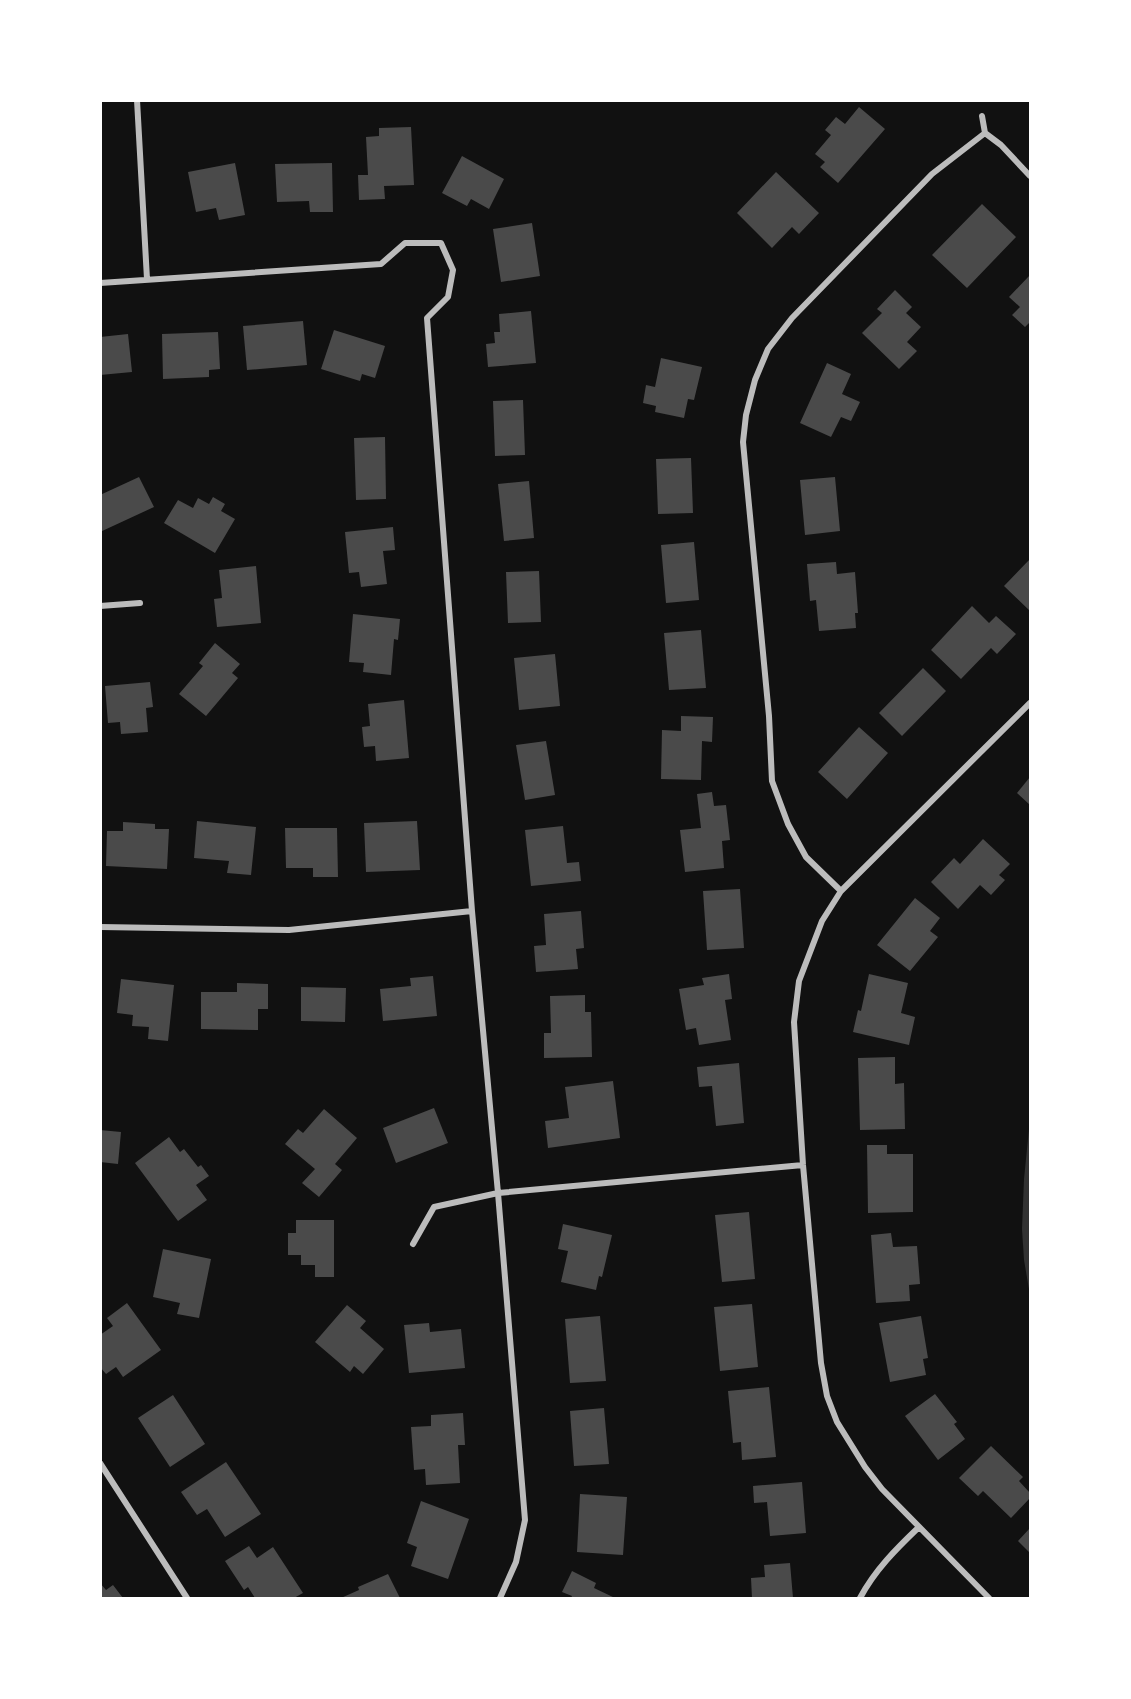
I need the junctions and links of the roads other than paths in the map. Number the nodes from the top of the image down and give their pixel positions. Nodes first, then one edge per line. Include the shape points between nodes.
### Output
1 (137, 100) edge
2 (982, 116) dead end
3 (985, 133) junction
4 (1030, 176) edge
5 (147, 279) junction
6 (100, 283) edge
7 (140, 603) dead end
8 (100, 606) edge
9 (1030, 703) edge
10 (841, 891) junction
11 (472, 911) junction
12 (100, 927) edge
13 (803, 1165) junction
14 (498, 1193) junction
15 (413, 1244) dead end
16 (100, 1463) edge
17 (919, 1527) junction
18 (187, 1599) edge
19 (500, 1599) edge
20 (860, 1599) edge
21 (989, 1599) edge

1 - 5 street
2 - 3 street
3 - 4 street
3 - 10 street via 932,174 792,318 768,349 746,415 742,442 772,781 806,857
5 - 6 street
5 - 11 street via 368,266 381,264 405,243 441,243 453,270 448,297 427,318
7 - 8 street
9 - 10 street
10 - 13 street via 822,921 799,981 794,1022
11 - 12 street via 289,930
11 - 14 street
13 - 14 street
13 - 17 street via 827,1396 837,1422 866,1467
14 - 15 street via 434,1207
14 - 19 street via 525,1520 516,1562
16 - 18 street
17 - 20 street via 892,1552
17 - 21 street

